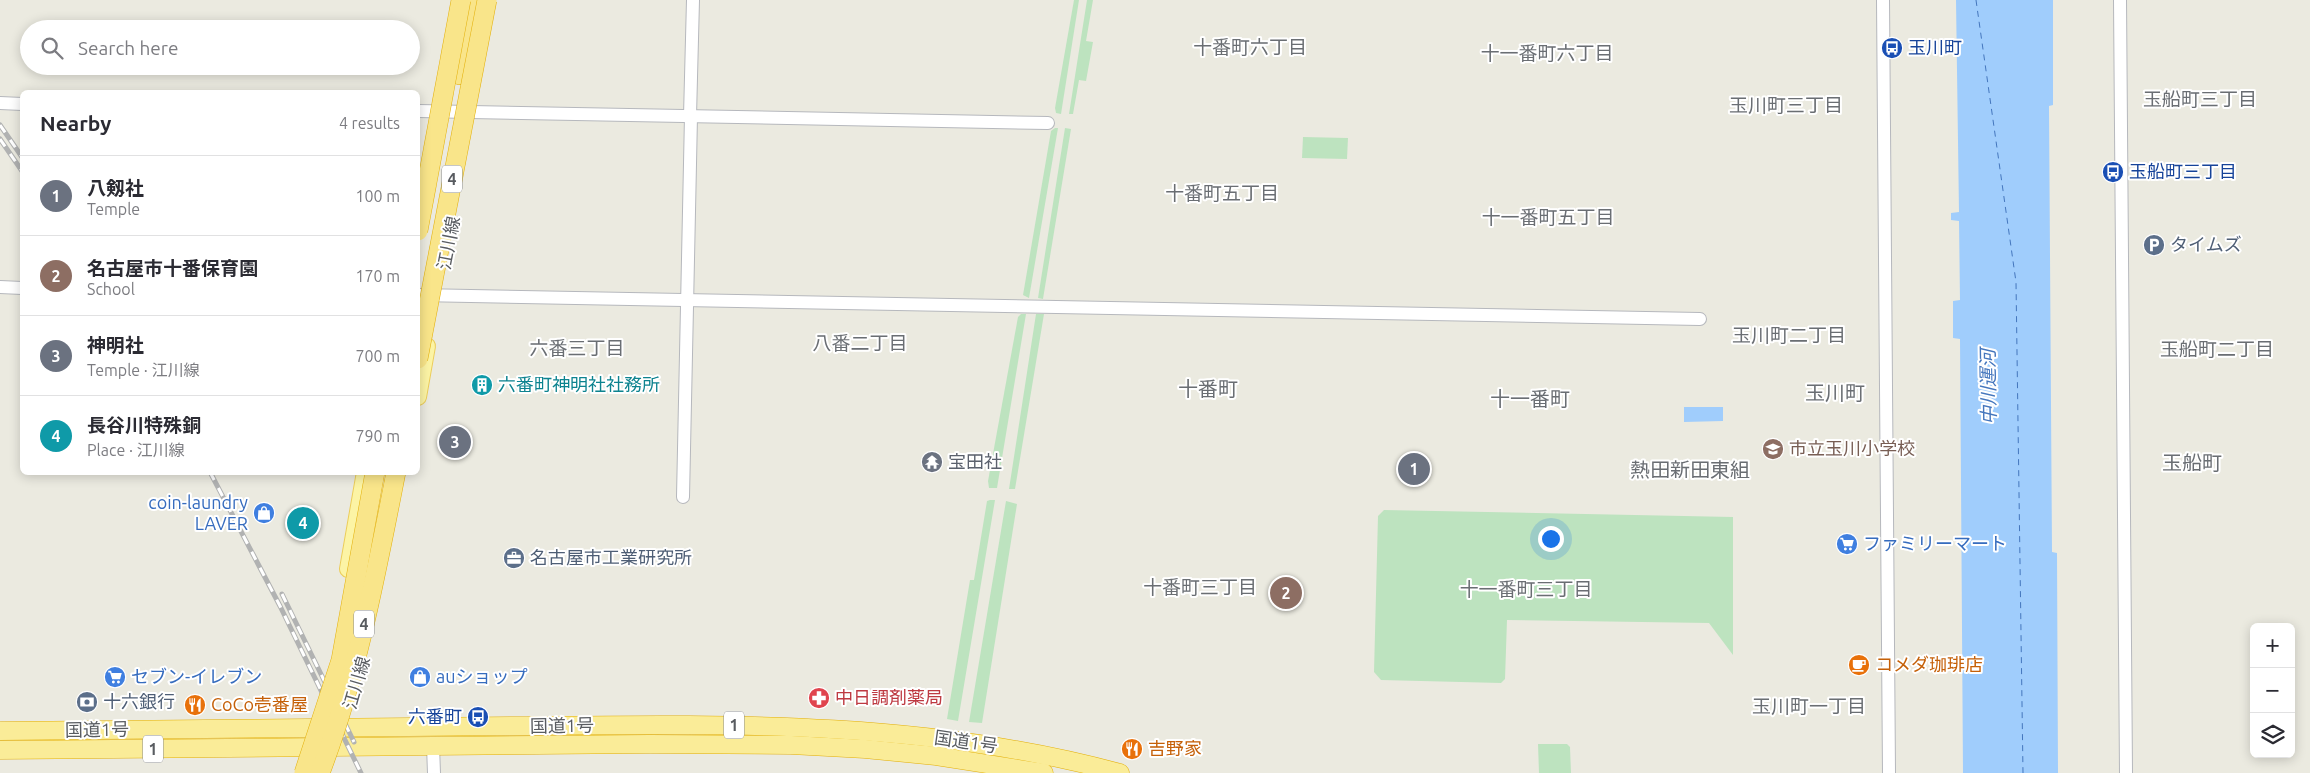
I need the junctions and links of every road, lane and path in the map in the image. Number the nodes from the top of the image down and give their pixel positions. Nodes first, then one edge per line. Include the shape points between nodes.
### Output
1 (455, 0) edge
2 (461, 0) edge
3 (472, 0) edge
4 (487, 0) edge
5 (495, 0) edge
6 (693, 0) edge
7 (1882, 0) edge
8 (2120, 0) edge
9 (0, 103) edge
10 (20, 104) edge
11 (425, 111) edge
12 (475, 112) junction
13 (691, 116) junction
14 (1048, 124) dead end
15 (420, 165) edge
16 (420, 220) edge
17 (420, 285) edge
18 (0, 287) edge
19 (20, 288) edge
20 (439, 295) junction
21 (420, 296) edge
22 (687, 300) junction
23 (1700, 319) dead end
24 (420, 349) edge
25 (420, 387) edge
26 (364, 475) edge
27 (374, 475) edge
28 (383, 475) edge
29 (395, 475) edge
30 (403, 475) edge
31 (683, 497) dead end
32 (345, 585) junction
33 (313, 728) junction
34 (344, 728) junction
35 (0, 731) edge
36 (433, 746) junction
37 (306, 747) junction
38 (337, 747) junction
39 (0, 750) edge
40 (296, 773) edge
41 (304, 773) edge
42 (320, 773) edge
43 (327, 773) edge
44 (434, 773) edge
45 (1044, 773) edge
46 (1120, 773) edge
47 (1889, 773) edge
48 (2126, 773) edge

1 - 11 main road
2 - 16 highway, 4, bridge
3 - 17 highway
4 - 24 highway, 4, bridge
5 - 12 main road, 江川線
6 - 13 street
7 - 47 street
8 - 48 street
9 - 10 street
11 - 12 street
11 - 15 main road
12 - 13 street
12 - 20 main road, 江川線
13 - 14 street
13 - 22 street
18 - 19 street
20 - 21 street
20 - 22 street
20 - 25 main road, 江川線
22 - 23 street
22 - 31 street
26 - 32 main road, 江川線
27 - 41 highway, 4, bridge via 341,660
28 - 32 highway via 377,502
29 - 42 highway, 4, bridge via 356,665
30 - 34 main road, 江川線 via 368,645
32 - 33 main road, 江川線 via 337,647
33 - 34 highway, 国道1号 / 1
33 - 35 highway, 国道1号 / 1
33 - 37 main road, 江川線
34 - 38 main road, 江川線
34 - 46 highway, 国道1号 / 1 via 652,725 840,728 983,744 1071,760
36 - 38 highway, 国道1号 / 1
36 - 44 street
36 - 45 highway, 国道1号 / 1 via 800,746 936,756
37 - 38 highway, 国道1号 / 1
37 - 39 highway, 国道1号 / 1
37 - 40 main road, 江川線
38 - 43 main road, 江川線

